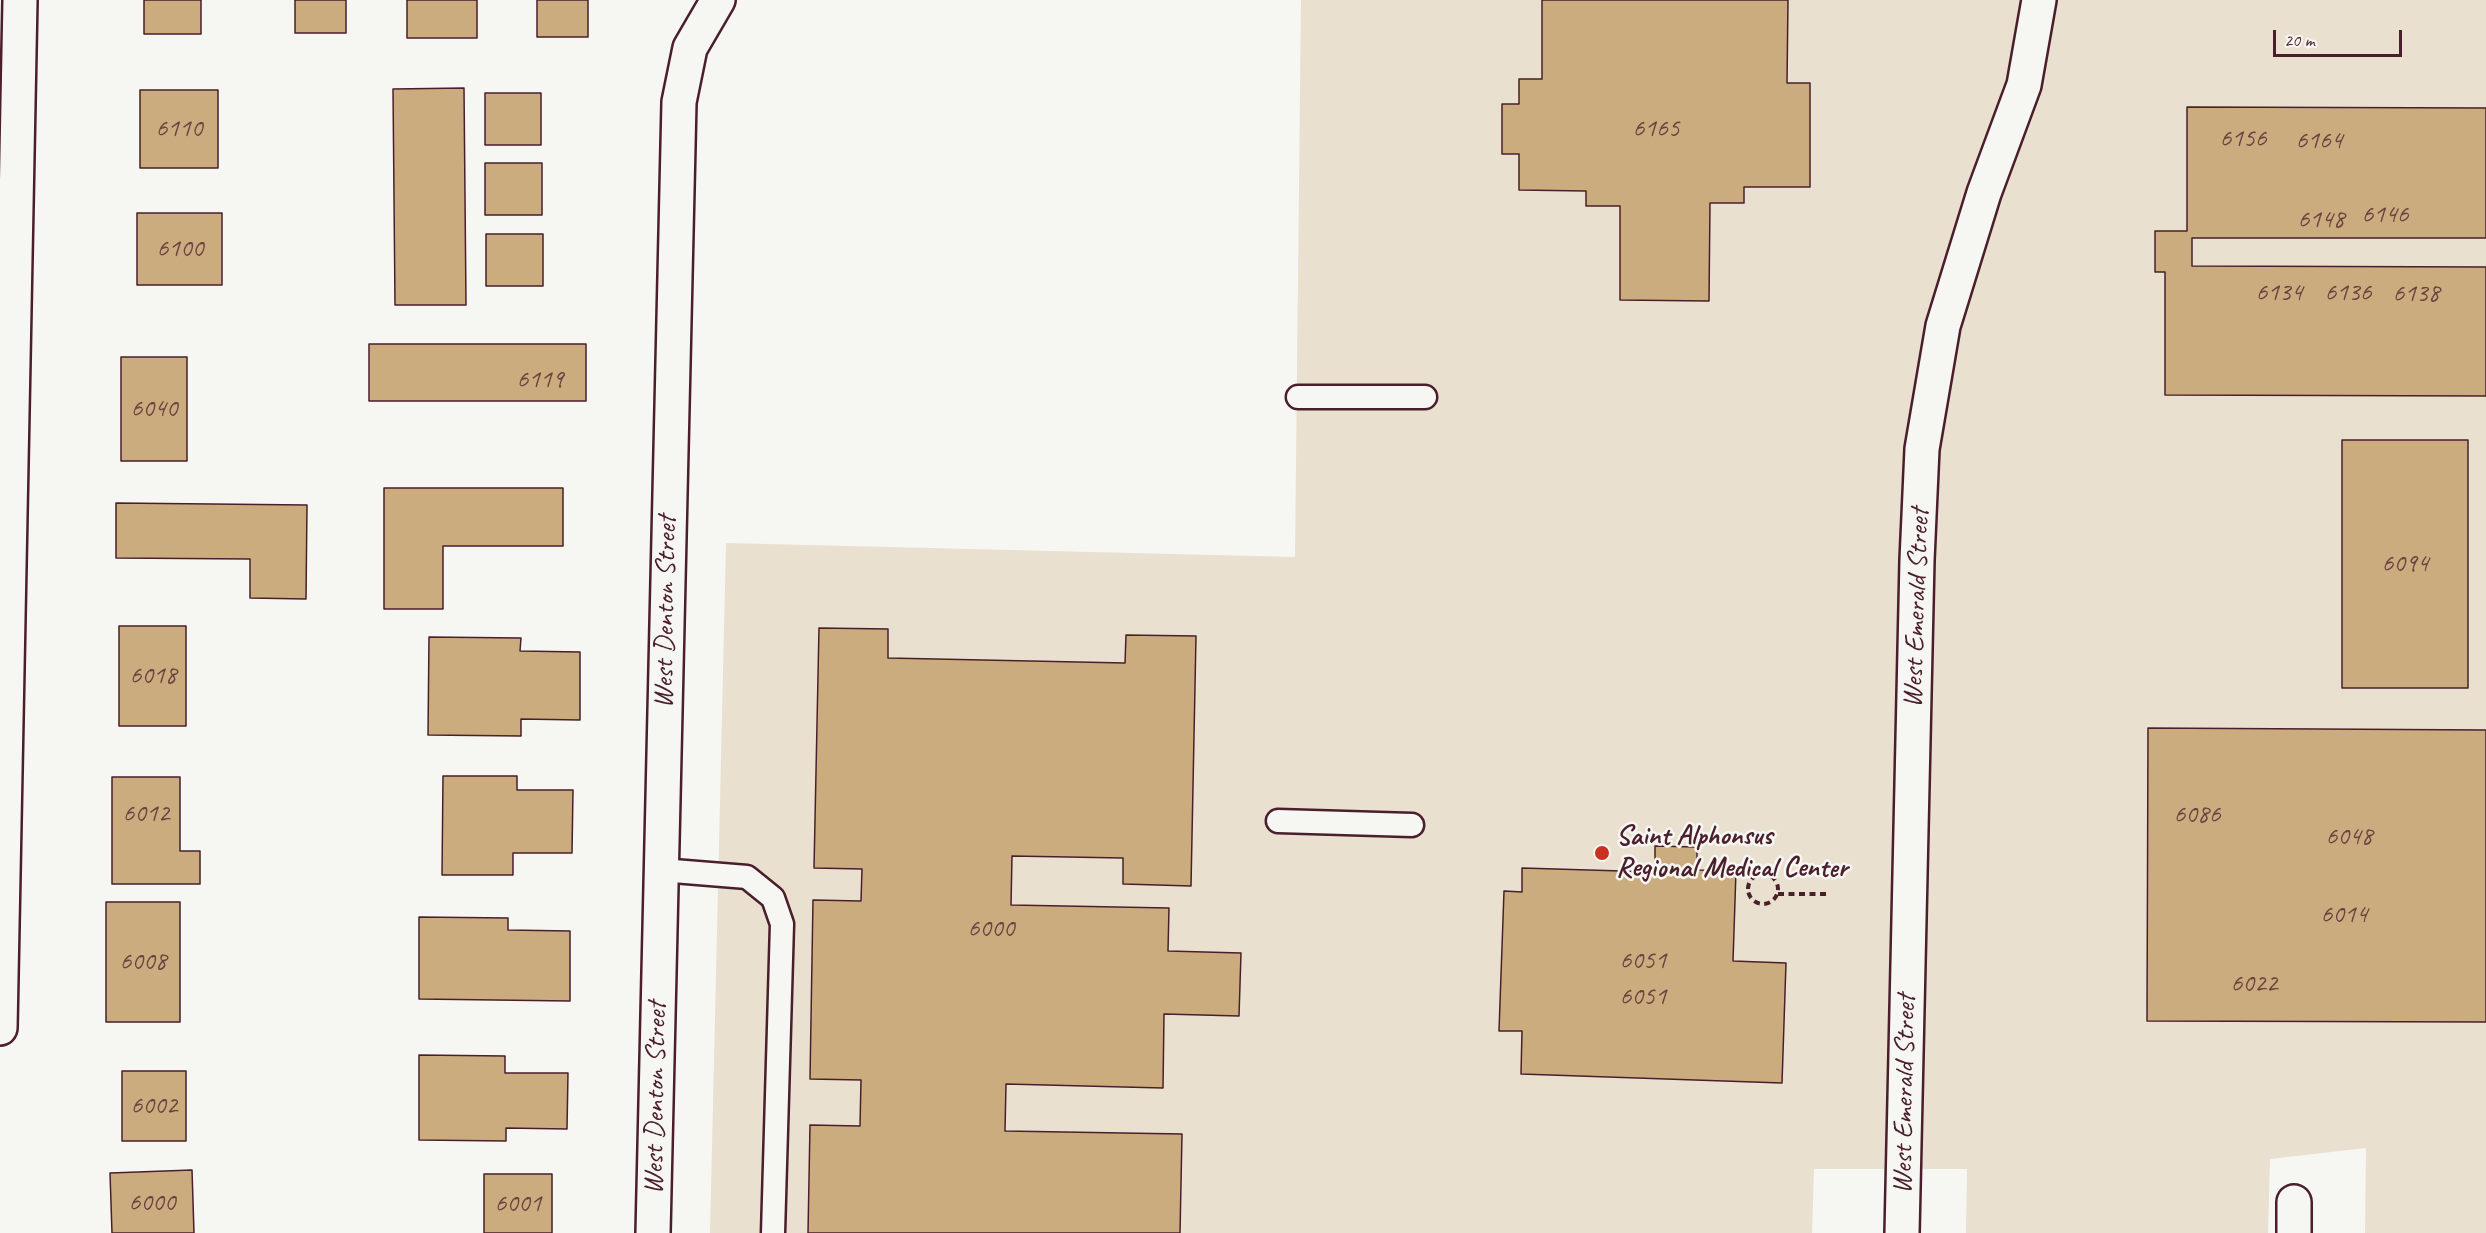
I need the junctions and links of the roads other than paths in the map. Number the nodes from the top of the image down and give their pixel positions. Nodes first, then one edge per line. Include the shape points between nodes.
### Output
1 (20, 0) edge
2 (718, 0) edge
3 (2039, 0) edge
4 (1298, 397) dead end
5 (1425, 397) dead end
6 (1278, 821) dead end
7 (1412, 825) dead end
8 (661, 870) junction
9 (0, 1028) edge
10 (653, 1233) edge
11 (773, 1233) edge
12 (1902, 1233) edge

1 - 9 street
2 - 8 street, West Denton Street via 690,48 679,102
3 - 12 street, West Emerald Street via 2024,85 1984,193 1943,326 1922,449
4 - 5 lane
6 - 7 lane
8 - 10 street, West Denton Street
8 - 11 lane via 747,877 773,898 782,924

